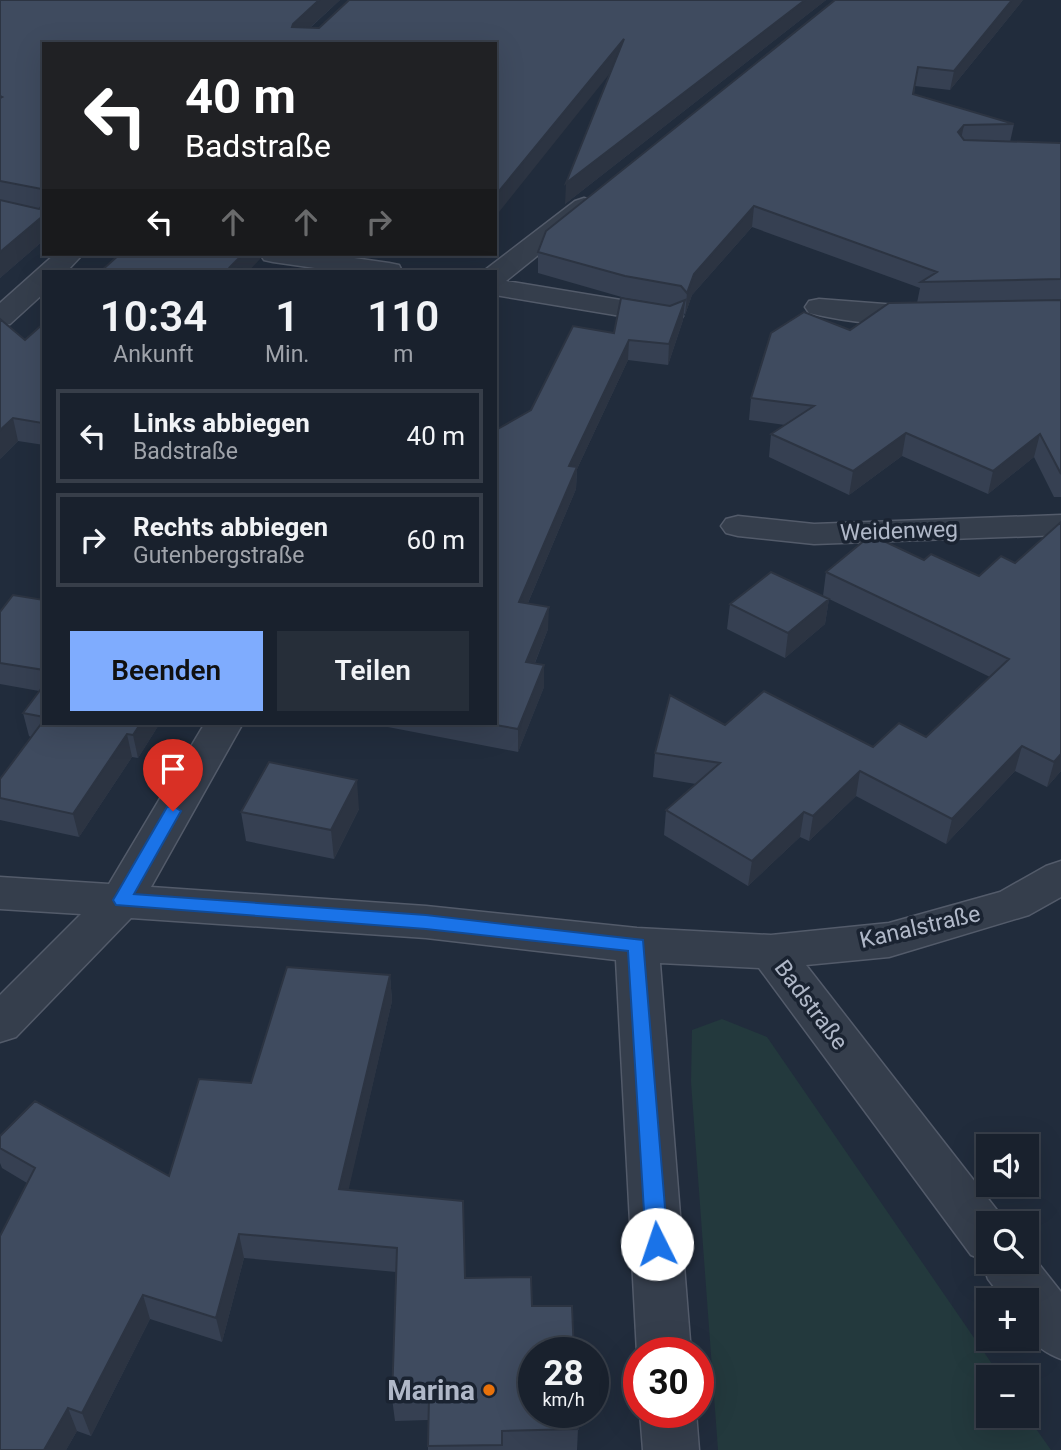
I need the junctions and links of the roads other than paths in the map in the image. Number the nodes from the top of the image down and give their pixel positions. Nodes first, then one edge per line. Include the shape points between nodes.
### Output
1 (603, 190) edge
2 (68, 256) edge
3 (287, 256) edge
4 (52, 270) edge
5 (382, 270) edge
6 (497, 274) edge
7 (42, 280) edge
8 (497, 287) edge
9 (819, 307) dead end
10 (958, 314) edge
11 (669, 316) edge
12 (0, 318) edge
13 (1061, 525) edge
14 (738, 526) dead end
15 (224, 725) edge
16 (1061, 877) edge
17 (0, 894) edge
18 (122, 900) junction
19 (637, 945) junction
20 (771, 952) junction
21 (0, 1024) edge
22 (976, 1222) edge
23 (1015, 1274) edge
24 (1061, 1334) edge
25 (663, 1337) edge
26 (669, 1428) edge
27 (671, 1450) edge

1 - 6 street
2 - 4 street
3 - 5 street
7 - 12 street
8 - 11 street
9 - 10 street via 891,315
13 - 14 street, Weidenweg via 814,534
15 - 18 street
16 - 20 street, Kanalstraße via 1014,904 889,940
17 - 18 street, Badstraße
18 - 19 street, Badstraße via 426,922
18 - 21 street
19 - 20 street, Badstraße
19 - 25 street
20 - 22 street, Badstraße
23 - 24 street
26 - 27 street

